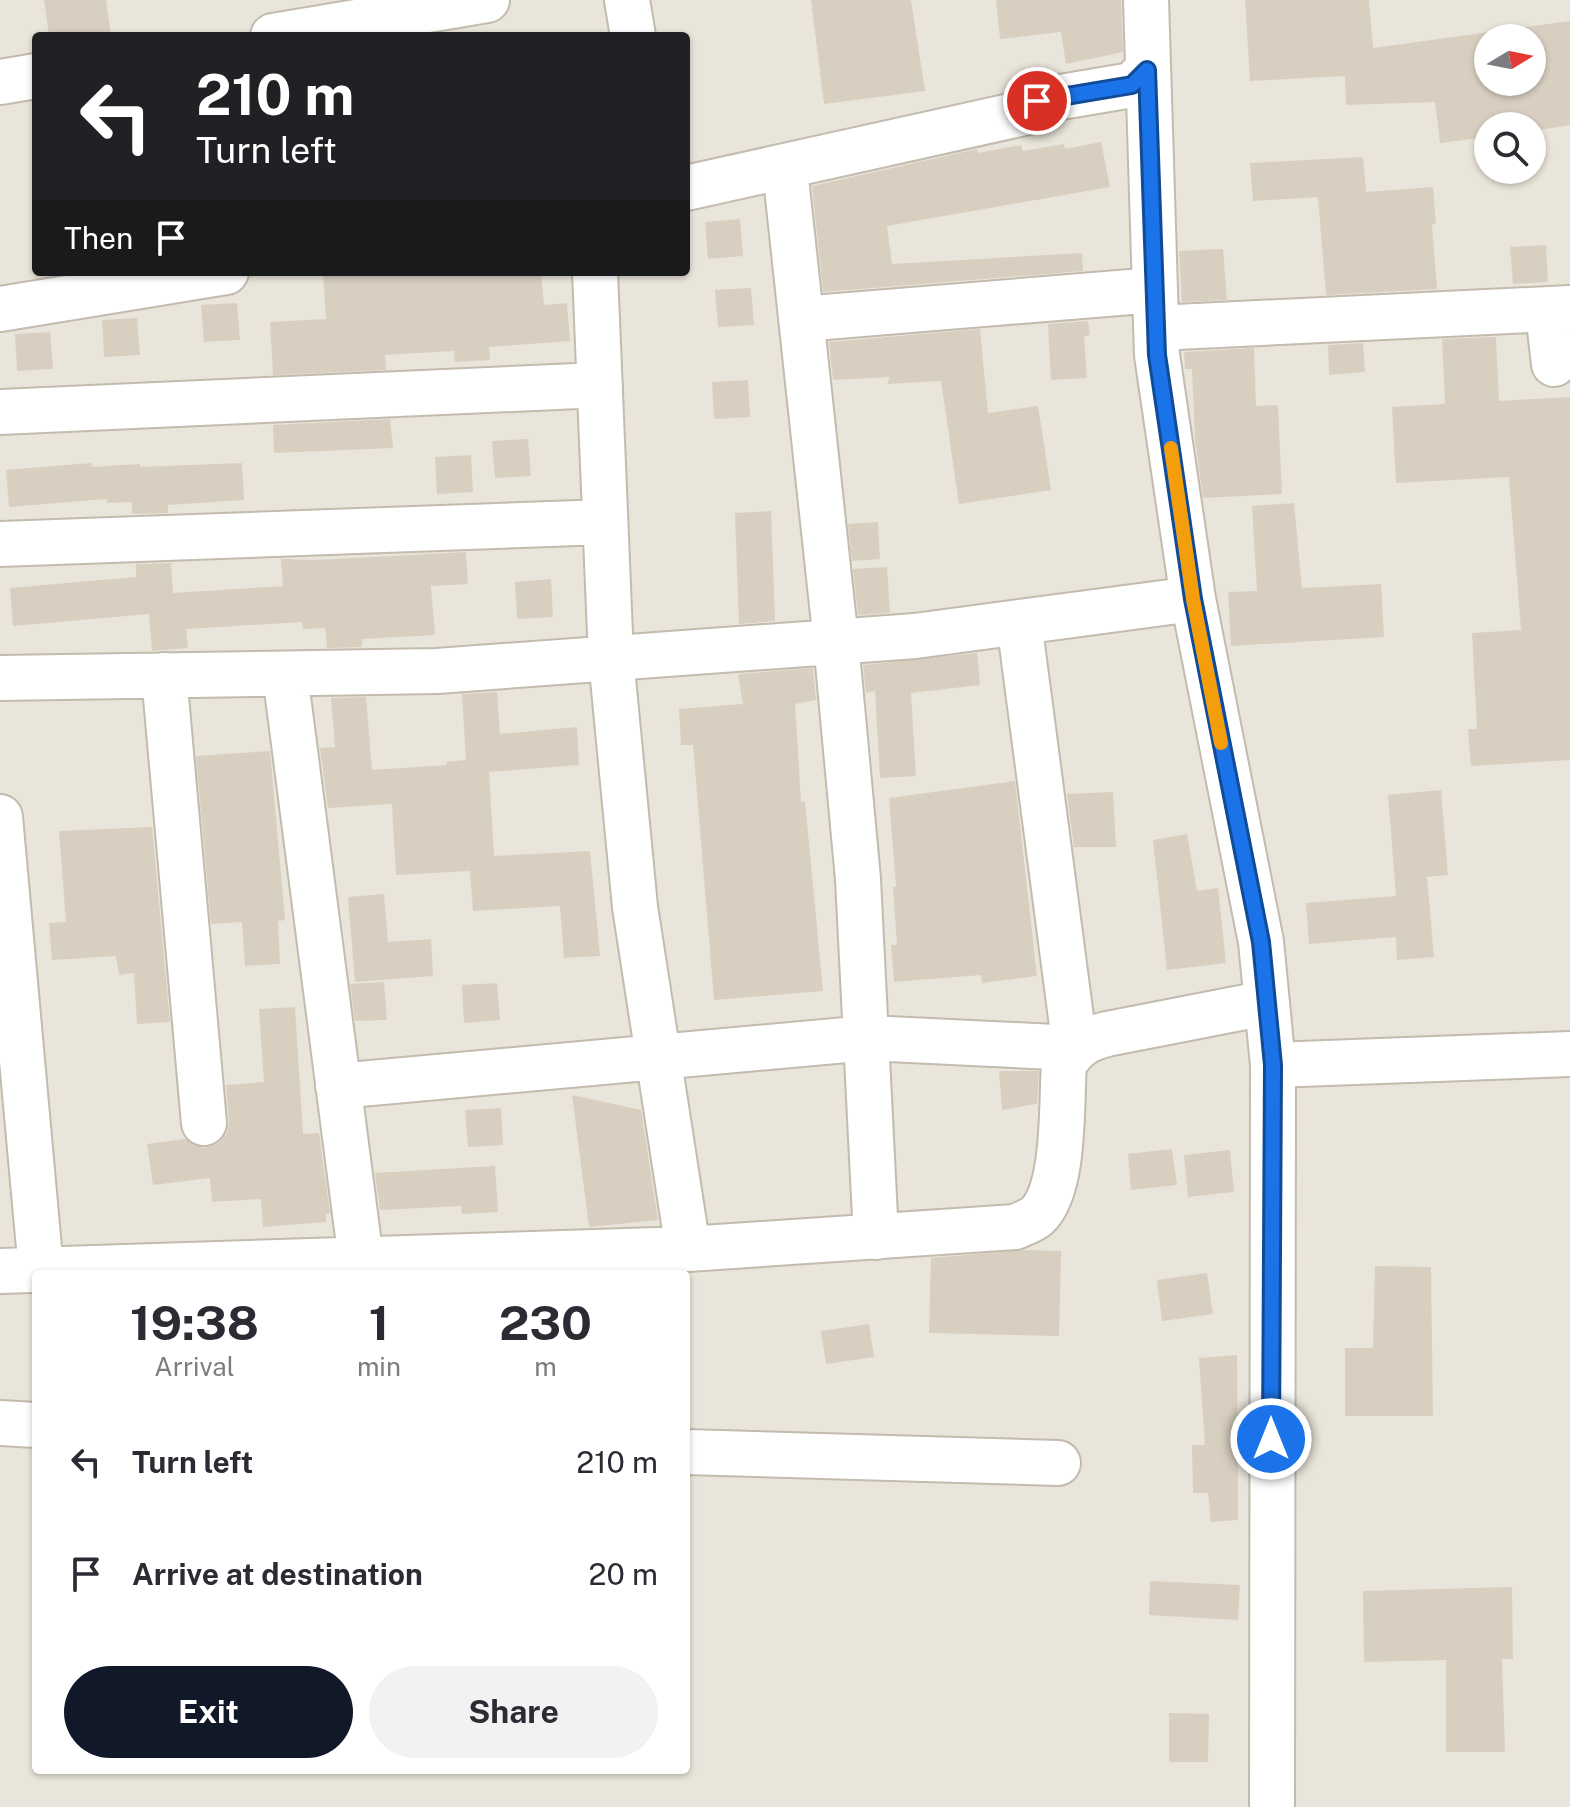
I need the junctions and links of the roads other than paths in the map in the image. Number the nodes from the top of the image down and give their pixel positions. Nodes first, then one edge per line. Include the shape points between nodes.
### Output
1 (487, 0) edge
2 (627, 0) edge
3 (1146, 0) edge
4 (297, 32) edge
5 (632, 32) edge
6 (1147, 70) junction
7 (32, 77) edge
8 (0, 82) edge
9 (785, 169) junction
10 (690, 187) edge
11 (202, 276) edge
12 (595, 276) edge
13 (0, 309) edge
14 (1156, 309) junction
15 (1559, 310) edge
16 (801, 319) junction
17 (1554, 364) dead end
18 (600, 385) junction
19 (0, 412) edge
20 (605, 522) junction
21 (0, 544) edge
22 (1193, 599) junction
23 (1019, 622) junction
24 (836, 642) junction
25 (611, 658) junction
26 (285, 674) junction
27 (164, 675) junction
28 (0, 678) edge
29 (0, 817) edge
30 (1266, 1003) junction
31 (868, 1038) junction
32 (1075, 1048) junction
33 (1570, 1054) edge
34 (659, 1057) junction
35 (1273, 1065) junction
36 (338, 1086) junction
37 (204, 1123) dead end
38 (876, 1237) junction
39 (688, 1249) junction
40 (361, 1260) junction
41 (21, 1270) edge
42 (0, 1423) edge
43 (32, 1425) edge
44 (690, 1452) edge
45 (1058, 1463) dead end
46 (1272, 1807) edge

1 - 4 street
2 - 5 street
3 - 6 street
6 - 9 street via 1132,85 1037,101 1033,111
6 - 14 street
7 - 8 street
9 - 10 street
9 - 16 street
11 - 13 street
12 - 18 street
14 - 15 street
14 - 16 street
14 - 22 street
15 - 17 street
16 - 24 street
18 - 19 street
18 - 20 street
20 - 21 street
20 - 25 street
22 - 23 street
22 - 30 street via 1261,942
23 - 24 street
23 - 32 street
24 - 25 street
24 - 31 street
25 - 26 street via 437,671
25 - 34 street via 635,907
26 - 27 street
26 - 36 street
27 - 28 street
27 - 37 street
29 - 41 street
30 - 32 street via 1107,1034
30 - 35 street
31 - 32 street
31 - 34 street
31 - 38 street
32 - 38 street via 1064,1064 1055,1185 1035,1218 1015,1227
33 - 35 street
34 - 36 street
34 - 39 street
35 - 46 street
36 - 40 street
38 - 39 street
39 - 40 street
40 - 41 street
42 - 43 street
44 - 45 street

